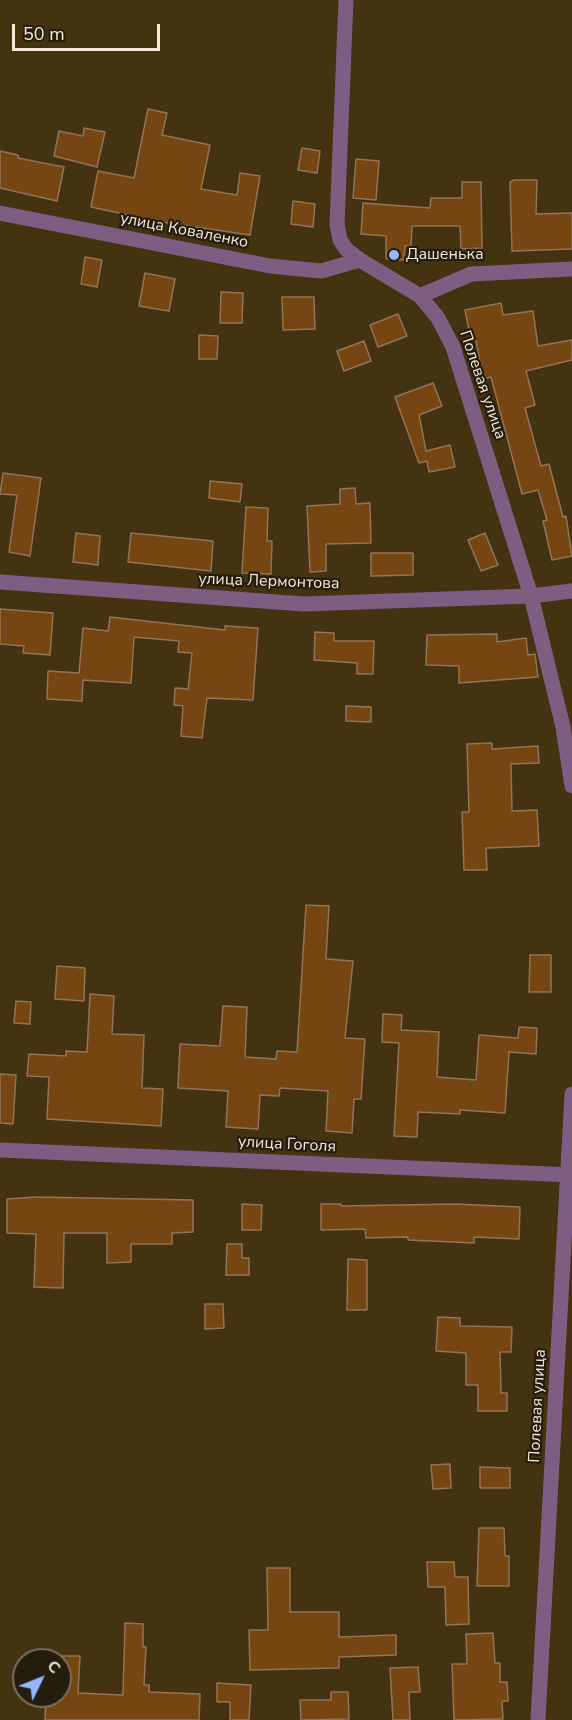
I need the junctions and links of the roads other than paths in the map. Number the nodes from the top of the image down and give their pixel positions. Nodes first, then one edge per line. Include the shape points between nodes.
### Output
1 (346, 0) edge
2 (0, 213) edge
3 (360, 260) junction
4 (572, 268) edge
5 (420, 296) junction
6 (0, 582) edge
7 (572, 591) edge
8 (531, 596) junction
9 (572, 786) edge
10 (572, 1094) edge
11 (0, 1150) edge
12 (570, 1175) edge
13 (538, 1720) edge

1 - 3 street, Полевая улица via 337,224 339,240
2 - 3 street, улица Коваленко via 270,266 321,271
3 - 5 street, Полевая улица
4 - 5 street via 471,274
5 - 8 street, Полевая улица via 438,318 453,347
6 - 8 street, улица Лермонтова via 304,604
7 - 8 street, улица Лермонтова
8 - 9 street, Полевая улица via 563,727
10 - 12 street, Полевая улица
11 - 12 street, улица Гоголя
12 - 13 street, Полевая улица

